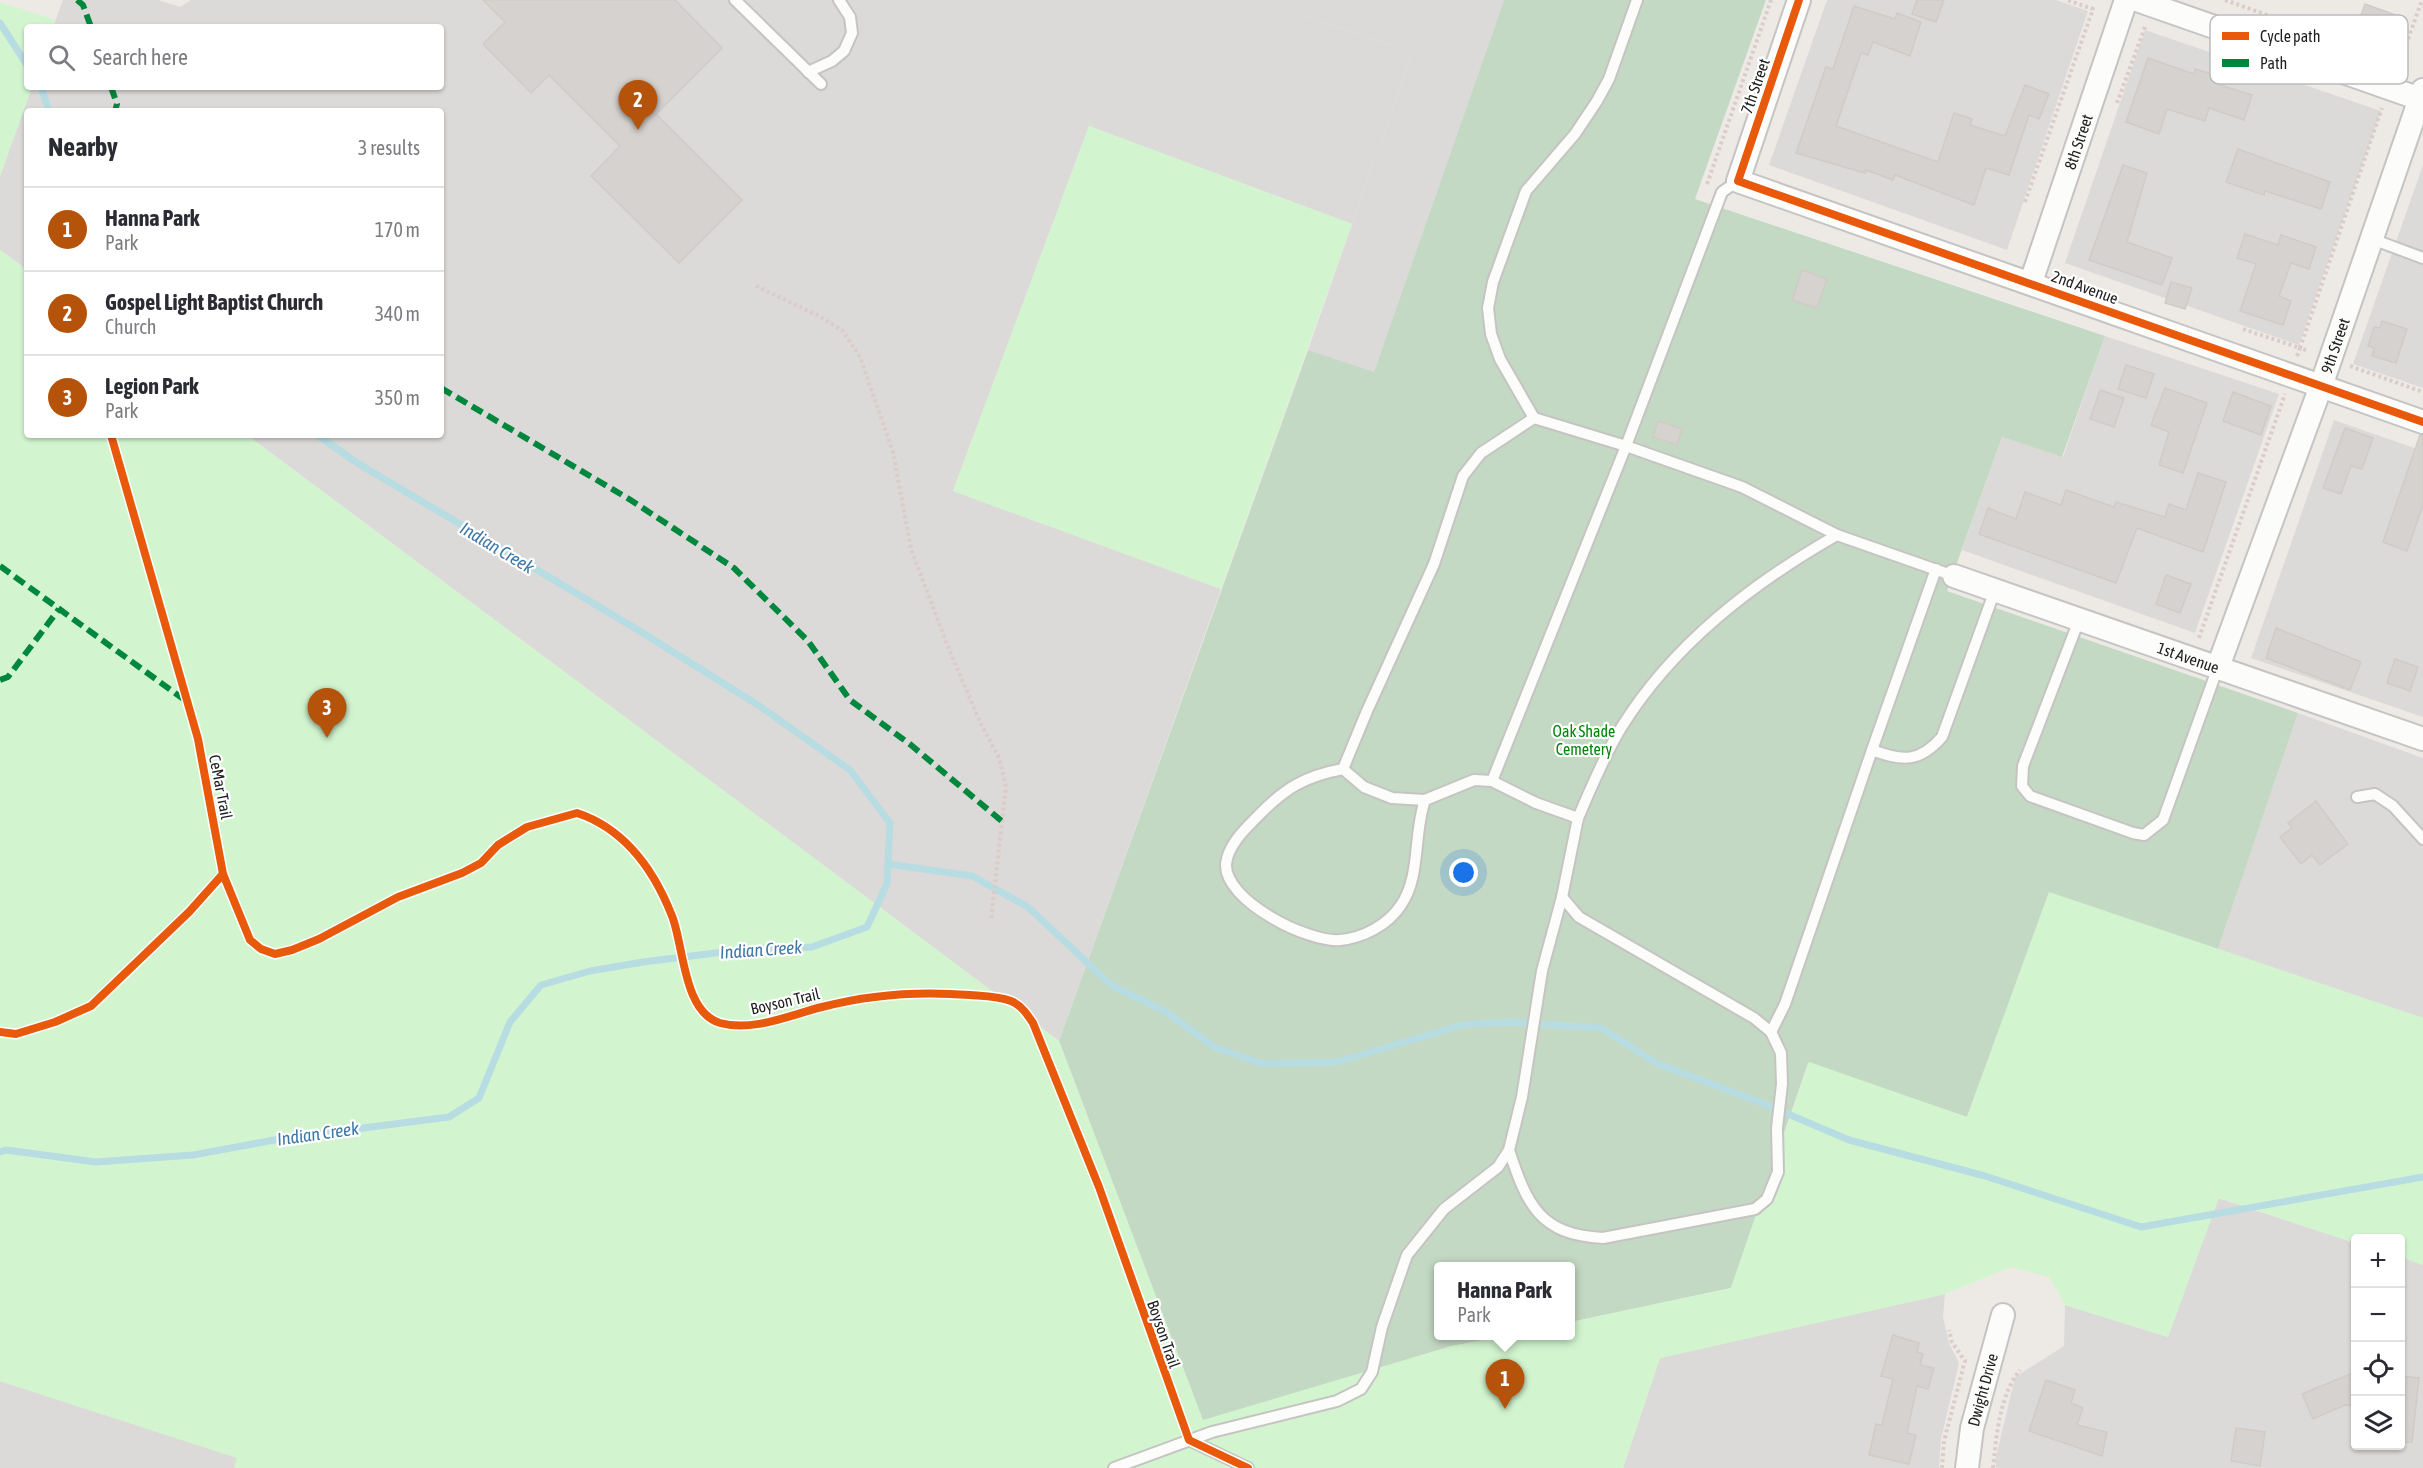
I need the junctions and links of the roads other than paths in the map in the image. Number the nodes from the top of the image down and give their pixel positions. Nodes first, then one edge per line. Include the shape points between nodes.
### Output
1 (735, 0) edge
2 (839, 0) edge
3 (1637, 0) edge
4 (1799, 0) edge
5 (2126, 0) edge
6 (2137, 0) edge
7 (2210, 25) edge
8 (808, 72) junction
9 (821, 84) dead end
10 (2386, 84) edge
11 (2422, 96) edge
12 (1738, 181) junction
13 (2372, 239) junction
14 (2423, 258) edge
15 (2031, 282) junction
16 (2321, 386) junction
17 (1534, 418) junction
18 (2423, 422) edge
19 (1626, 446) junction
20 (1837, 536) junction
21 (1945, 573) junction
22 (1995, 590) junction
23 (2079, 620) junction
24 (2218, 668) junction
25 (2423, 740) edge
26 (1872, 750) junction
27 (1344, 769) junction
28 (1492, 781) junction
29 (2357, 797) dead end
30 (1425, 800) junction
31 (1578, 818) junction
32 (2423, 839) edge
33 (1562, 897) junction
34 (1771, 1032) junction
35 (1509, 1150) junction
36 (2003, 1315) dead end
37 (1188, 1440) junction
38 (1114, 1468) edge
39 (1248, 1468) edge
40 (1967, 1468) edge

1 - 8 lane
2 - 8 lane via 850,16 852,33 844,51 832,62
3 - 17 lane via 1609,79 1597,101 1575,134 1526,191 1493,282 1488,309 1491,334 1500,359
4 - 12 street, 7th Street
5 - 15 street, 8th Street
6 - 7 street
8 - 9 lane
10 - 11 street
11 - 13 street, 9th Street
12 - 15 street, 2nd Avenue
12 - 19 lane via 1722,192
13 - 14 lane
13 - 16 street, 9th Street
15 - 16 street, 2nd Avenue
16 - 18 street, 2nd Avenue
16 - 24 street, 9th Street
17 - 19 lane
17 - 27 lane via 1481,453 1463,476 1434,564
19 - 20 lane via 1742,487
19 - 28 lane
20 - 21 lane
20 - 31 lane via 1786,564 1720,614 1677,656 1622,726
21 - 22 street, 1st Avenue
21 - 26 lane
22 - 23 street, 1st Avenue
22 - 26 lane via 1942,737 1928,753 1910,758
23 - 24 street, 1st Avenue
23 - 24 lane via 2023,766 2022,786 2030,796 2133,833 2144,835 2163,820
24 - 25 street, 1st Avenue
26 - 34 lane via 1785,1004
27 - 30 lane via 1364,787 1392,798
27 - 30 lane via 1316,774 1276,797 1237,838 1226,867 1239,892 1252,904 1316,938 1340,940 1367,934 1401,906 1412,886 1416,832
28 - 30 lane via 1474,780
28 - 31 lane
29 - 32 lane via 2375,794
31 - 33 lane
33 - 34 lane via 1579,917 1754,1018
33 - 35 lane via 1542,971
34 - 35 lane via 1781,1053 1776,1178 1767,1199 1755,1209 1603,1238 1585,1237 1548,1224 1532,1209
35 - 37 lane via 1498,1167 1444,1209 1407,1255 1382,1327 1372,1372 1361,1389 1337,1401
36 - 40 street, Dwight Drive via 1972,1428
37 - 38 lane
37 - 39 lane

